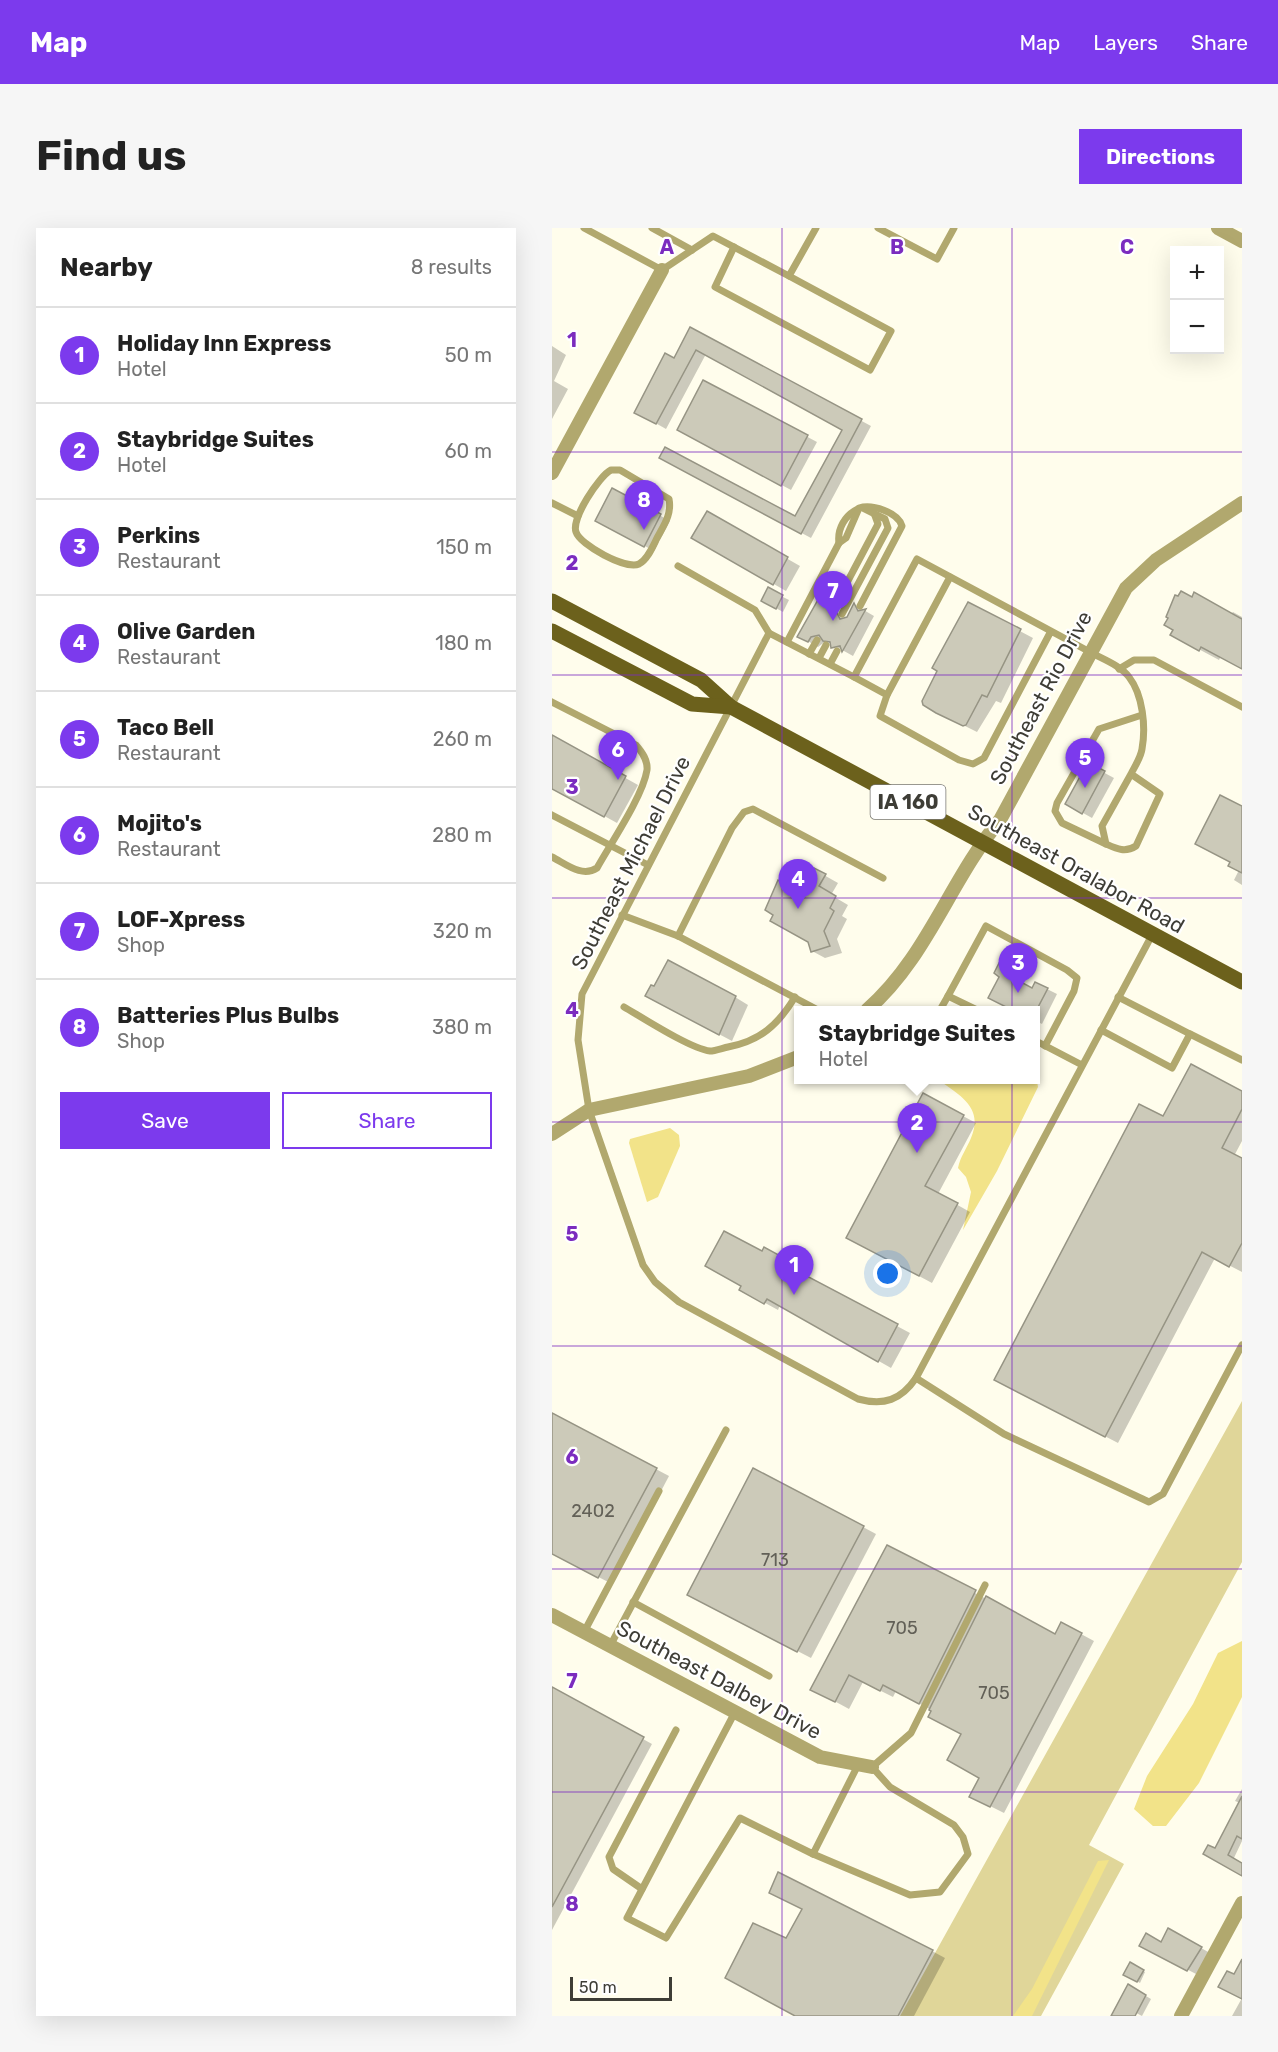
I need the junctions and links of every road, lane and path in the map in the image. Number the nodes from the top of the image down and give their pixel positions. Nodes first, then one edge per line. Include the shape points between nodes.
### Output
1 (584, 228) edge
2 (652, 228) edge
3 (718, 228) edge
4 (816, 228) edge
5 (878, 228) edge
6 (954, 228) edge
7 (1218, 228) edge
8 (713, 236) junction
9 (1242, 241) edge
10 (734, 247) junction
11 (692, 250) junction
12 (662, 270) junction
13 (789, 276) junction
14 (552, 473) edge
15 (552, 503) edge
16 (1242, 503) edge
17 (860, 507) junction
18 (874, 513) junction
19 (578, 516) junction
20 (678, 566) dead end
21 (950, 577) junction
22 (552, 601) edge
23 (860, 606) dead end
24 (833, 609) dead end
25 (842, 615) dead end
26 (552, 631) edge
27 (1051, 631) junction
28 (769, 633) junction
29 (817, 640) dead end
30 (787, 642) junction
31 (826, 645) dead end
32 (837, 651) dead end
33 (1090, 652) junction
34 (809, 654) junction
35 (819, 658) junction
36 (830, 664) junction
37 (1119, 669) junction
38 (854, 676) junction
39 (887, 695) junction
40 (552, 702) edge
41 (731, 707) junction
42 (1242, 707) edge
43 (1142, 715) junction
44 (1131, 774) junction
45 (552, 815) edge
46 (982, 842) junction
47 (1106, 844) junction
48 (610, 845) junction
49 (552, 857) edge
50 (648, 865) junction
51 (883, 878) dead end
52 (622, 915) junction
53 (1152, 935) junction
54 (678, 936) junction
55 (1242, 982) edge
56 (948, 996) junction
57 (795, 997) junction
58 (1118, 997) junction
59 (810, 1006) edge
60 (872, 1006) edge
61 (943, 1006) edge
62 (967, 1006) edge
63 (624, 1007) dead end
64 (1101, 1030) junction
65 (1190, 1034) junction
66 (1040, 1044) edge
67 (1045, 1046) junction
68 (794, 1059) edge
69 (1242, 1060) edge
70 (1082, 1065) junction
71 (589, 1110) junction
72 (552, 1134) edge
73 (1242, 1345) edge
74 (916, 1378) junction
75 (726, 1430) dead end
76 (659, 1491) dead end
77 (985, 1585) dead end
78 (633, 1602) junction
79 (552, 1615) edge
80 (584, 1632) junction
81 (610, 1646) junction
82 (769, 1676) dead end
83 (735, 1712) junction
84 (676, 1730) dead end
85 (865, 1766) junction
86 (813, 1854) junction
87 (642, 1889) junction
88 (1242, 1903) edge
89 (1236, 1928) edge
90 (1181, 2016) edge

1 - 12 lane
2 - 11 lane
3 - 8 lane
4 - 13 lane
5 - 6 lane via 938,259
7 - 9 street
8 - 10 lane
8 - 11 lane
10 - 13 lane
10 - 13 lane via 715,287 870,370 891,331
11 - 12 lane
12 - 14 street
15 - 19 lane
16 - 33 street, Southeast Rio Drive via 1151,564 1126,588
17 - 18 lane
17 - 23 lane via 885,511 898,518 902,526
17 - 30 lane
18 - 24 lane via 878,524
18 - 25 lane via 885,519 888,528
19 - 19 lane via 574,525 576,535 584,543 632,566 642,563 648,555 671,508 663,494 620,471 610,470 602,475
20 - 28 lane via 755,610
21 - 27 lane
21 - 38 lane via 917,559
21 - 39 lane
22 - 41 main road, Southeast Oralabor Road / IA 160 via 701,680
26 - 41 main road, Southeast Oralabor Road / IA 160 via 692,704
27 - 33 lane
27 - 39 lane via 984,758 974,764 959,760 880,716
28 - 30 lane
28 - 41 lane, Southeast Michael Drive
29 - 34 lane
30 - 34 lane
31 - 35 lane
32 - 36 lane
33 - 37 lane
33 - 46 street, Southeast Rio Drive via 1000,820
34 - 35 lane
35 - 36 lane
36 - 38 lane
37 - 42 lane via 1134,660 1154,660
37 - 43 lane via 1137,692
38 - 39 lane
40 - 48 lane via 636,745 644,755 647,768 642,786
41 - 46 main road, Southeast Oralabor Road / IA 160
41 - 50 lane, Southeast Michael Drive
43 - 44 lane via 1142,750
43 - 47 lane via 1099,729 1057,803 1055,811 1062,823
44 - 47 lane via 1102,826
44 - 47 lane via 1160,794 1158,802 1136,846 1129,851
45 - 48 lane
46 - 53 main road, Southeast Oralabor Road / IA 160
46 - 60 street, Southeast Rio Drive via 911,963
48 - 49 lane via 591,872 582,872
48 - 50 lane
50 - 52 lane, Southeast Michael Drive
51 - 54 lane via 753,809 744,812 732,828
52 - 54 lane
52 - 71 lane, Southeast Michael Drive via 582,994 578,1040
53 - 55 main road, Southeast Oralabor Road / IA 160
53 - 58 lane, Southeast Michael Drive
54 - 57 lane
56 - 61 lane
56 - 62 lane
56 - 67 lane via 986,926 1077,978
57 - 59 lane
57 - 63 lane via 782,1018 765,1034 740,1045 710,1051
58 - 64 lane, Southeast Michael Drive
58 - 65 lane
64 - 65 lane via 1172,1068
64 - 70 lane, Southeast Michael Drive
65 - 69 lane
66 - 67 lane
67 - 70 lane
68 - 71 street via 749,1076
70 - 74 lane, Southeast Michael Drive
71 - 72 street
71 - 74 lane, Southeast Michael Drive via 643,1265 667,1293 702,1316 858,1399 890,1401 901,1396
73 - 74 lane via 1163,1494 1149,1502 1004,1434
75 - 78 lane
76 - 80 lane
77 - 85 lane via 911,1733
78 - 81 lane
78 - 82 lane
79 - 80 street, Southeast Dalbey Drive
80 - 81 street, Southeast Dalbey Drive
81 - 83 street, Southeast Dalbey Drive
83 - 85 street, Southeast Dalbey Drive via 819,1757
83 - 87 lane
84 - 87 lane via 609,1857 613,1869
85 - 86 lane
85 - 86 lane via 954,1825 968,1854 940,1892 910,1895
86 - 87 lane via 740,1818 666,1938 627,1918
88 - 89 street
89 - 90 street

